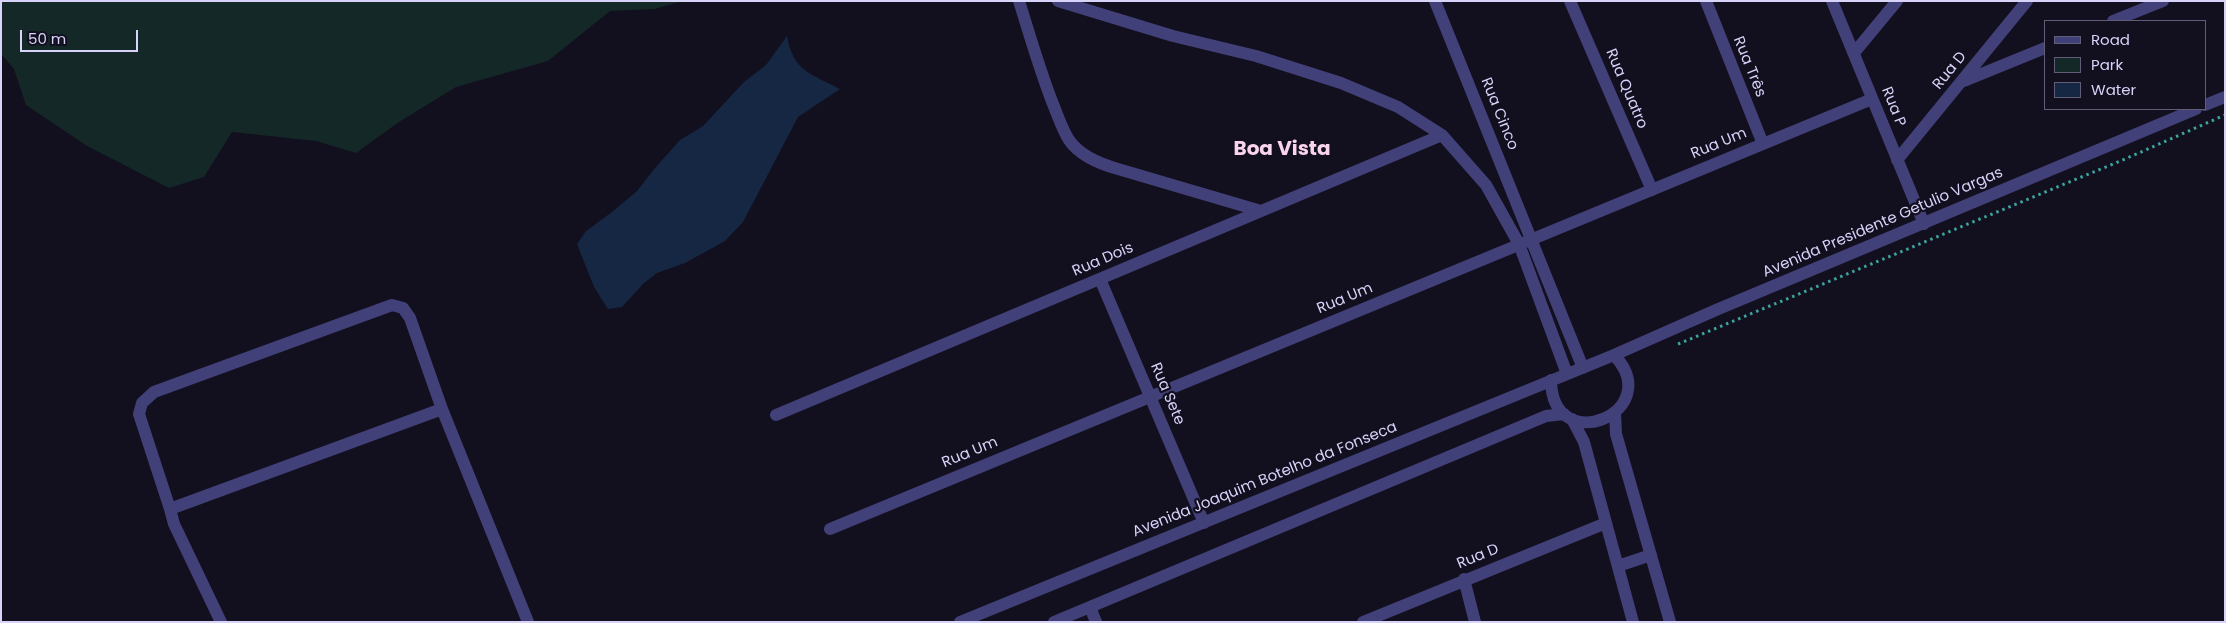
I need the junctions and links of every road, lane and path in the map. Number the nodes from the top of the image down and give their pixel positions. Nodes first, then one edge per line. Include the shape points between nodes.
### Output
1 (1019, 1) edge
2 (1058, 1) edge
3 (1435, 1) edge
4 (1570, 1) edge
5 (1706, 1) edge
6 (1832, 1) edge
7 (1897, 1) edge
8 (2027, 1) edge
9 (2163, 1) edge
10 (2116, 20) edge
11 (2044, 48) edge
12 (1854, 52) junction
13 (1962, 82) junction
14 (2225, 97) edge
15 (1872, 99) junction
16 (2206, 105) edge
17 (2194, 110) edge
18 (1442, 136) junction
19 (1763, 144) junction
20 (1897, 160) junction
21 (1652, 190) junction
22 (1261, 211) junction
23 (1924, 224) junction
24 (1532, 239) junction
25 (1519, 244) junction
26 (1100, 279) junction
27 (1614, 355) junction
28 (1582, 368) junction
29 (1567, 374) junction
30 (1551, 380) junction
31 (1150, 397) junction
32 (442, 409) junction
33 (1616, 413) junction
34 (776, 414) dead end
35 (1568, 417) junction
36 (170, 509) junction
37 (1204, 523) junction
38 (1606, 523) junction
39 (830, 528) dead end
40 (1651, 555) junction
41 (1618, 566) junction
42 (1464, 580) junction
43 (1090, 607) junction
44 (221, 622) edge
45 (528, 622) edge
46 (960, 622) edge
47 (1054, 622) edge
48 (1096, 622) edge
49 (1363, 622) edge
50 (1475, 622) edge
51 (1633, 622) edge
52 (1670, 622) edge

1 - 22 street via 1061,124 1070,141 1084,154 1110,167
2 - 18 street via 1341,83 1398,107
3 - 24 street, Rua Cinco
4 - 21 street, Rua Quatro
5 - 19 street, Rua Três
6 - 12 street, Rua P
7 - 12 street
8 - 13 street, Rua D
9 - 10 street
11 - 13 street
12 - 15 street, Rua P
13 - 20 street, Rua D
14 - 16 street
15 - 19 street, Rua Um
15 - 20 street, Rua P
17 - 23 street, Avenida Presidente Getulio Vargas
18 - 22 street, Rua Dois
18 - 25 street via 1486,185
19 - 21 street, Rua Um
20 - 23 street, Rua P
21 - 24 street, Rua Um
22 - 26 street, Rua Dois
23 - 27 street, Avenida Presidente Getulio Vargas
24 - 25 street, Rua Um
24 - 28 street, Rua Cinco
25 - 29 street
25 - 31 street, Rua Um
26 - 31 street, Rua Sete
26 - 34 street, Rua Dois
27 - 28 street, Avenida Presidente Getulio Vargas
27 - 33 street via 1627,379 1626,397
28 - 29 street, Avenida Joaquim Botelho da Fonseca
29 - 30 street, Avenida Joaquim Botelho da Fonseca
30 - 35 street via 1554,399
30 - 37 street, Avenida Joaquim Botelho da Fonseca
31 - 37 street, Rua Sete
31 - 39 street, Rua Um
32 - 36 street
32 - 36 street via 410,318 403,308 392,305 163,388 142,403 139,414
32 - 45 street
33 - 35 street via 1599,422 1581,422
33 - 40 street via 1616,434
35 - 38 street via 1584,442
35 - 43 street via 1546,416
36 - 44 street via 174,524
37 - 46 street, Avenida Joaquim Botelho da Fonseca
38 - 41 street
38 - 42 street, Rua D
40 - 41 street
40 - 52 street
41 - 51 street
42 - 49 street, Rua D
42 - 50 street
43 - 47 street
43 - 48 street

